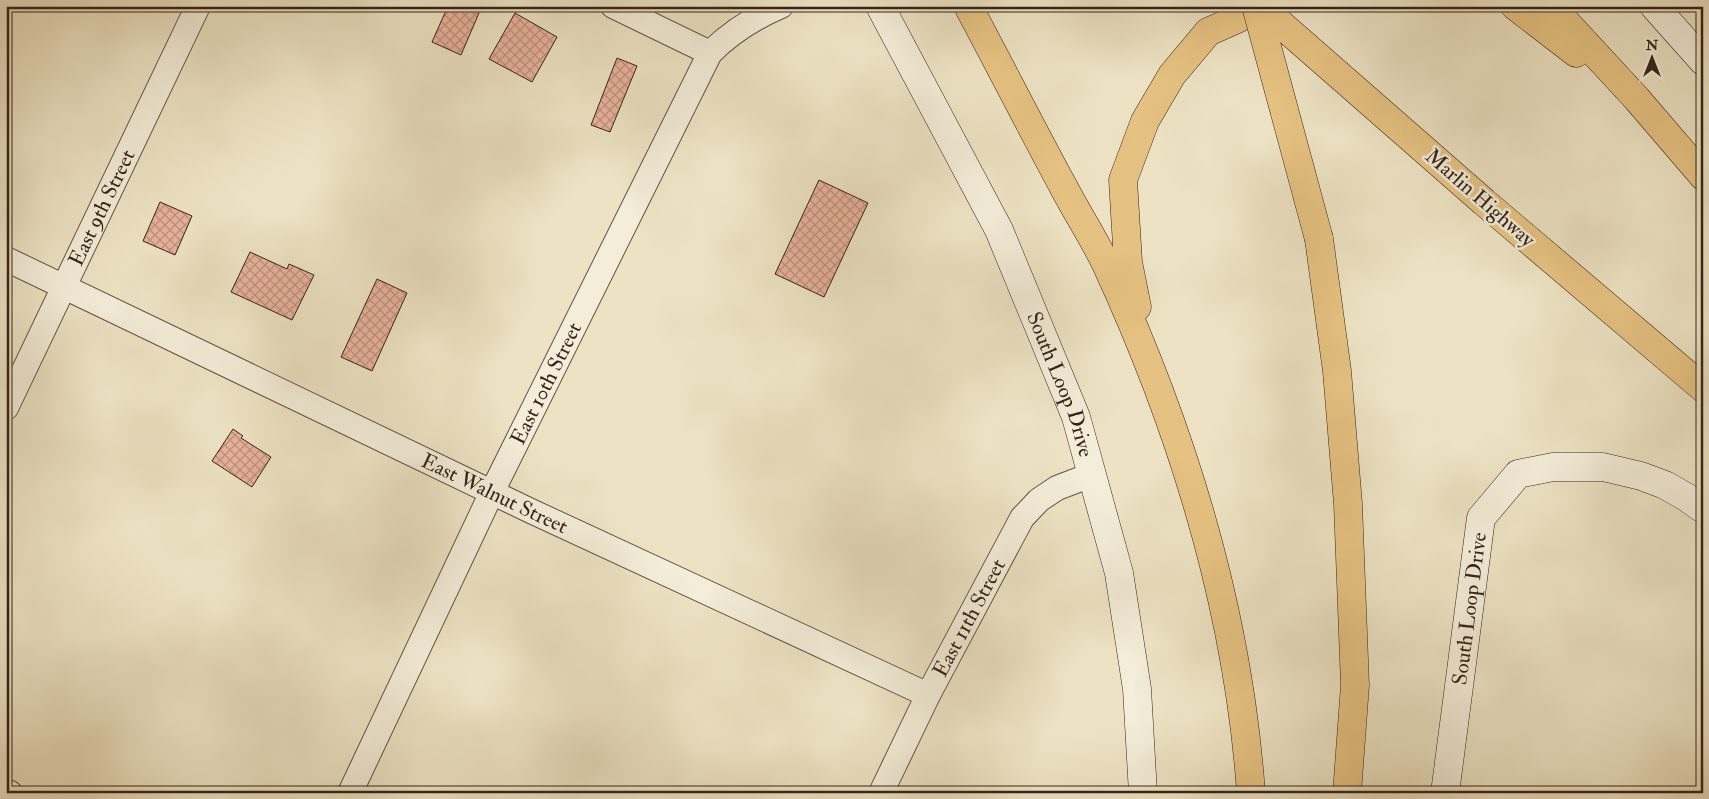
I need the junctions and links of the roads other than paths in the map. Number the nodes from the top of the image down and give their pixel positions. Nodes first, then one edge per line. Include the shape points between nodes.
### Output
1 (198, 6) edge
2 (613, 6) edge
3 (781, 6) edge
4 (880, 6) edge
5 (968, 6) edge
6 (1258, 6) edge
7 (1266, 6) edge
8 (1515, 6) edge
9 (1551, 6) edge
10 (1654, 6) edge
11 (710, 54) junction
12 (1703, 61) edge
13 (1638, 99) junction
14 (1703, 176) edge
15 (6, 259) edge
16 (64, 287) junction
17 (1147, 357) junction
18 (1703, 388) edge
19 (6, 408) edge
20 (1091, 475) junction
21 (492, 492) junction
22 (1703, 510) edge
23 (928, 695) junction
24 (6, 791) edge
25 (10, 793) edge
26 (350, 793) edge
27 (881, 793) edge
28 (1143, 793) edge
29 (1251, 793) edge
30 (1347, 793) edge
31 (1445, 793) edge

1 - 16 street, East 9th Street
2 - 11 street
3 - 11 street, East 10th Street via 757,16 726,37
4 - 20 street, South Loop Drive via 998,230 1076,417
5 - 17 highway via 1097,247
6 - 18 highway, Marlin Highway, bridge
6 - 30 highway, bridge via 1319,239 1337,371 1348,504 1354,685
7 - 17 highway via 1208,32 1172,75 1145,121 1123,180 1128,262
8 - 13 highway
9 - 13 highway
10 - 12 street
11 - 21 street, East 10th Street
13 - 14 highway
15 - 16 street, East Walnut Street
16 - 19 street, East 9th Street
16 - 21 street, East Walnut Street
17 - 29 highway via 1183,455 1212,554 1242,706
20 - 23 street, East 11th Street via 1057,488 1039,500 1022,518
20 - 28 street, South Loop Drive via 1119,573 1137,689
21 - 23 street, East Walnut Street
21 - 26 street, East 10th Street
22 - 31 street, South Loop Drive via 1664,485 1603,467 1553,467 1518,474 1481,518
23 - 27 street, East 11th Street
24 - 25 street

